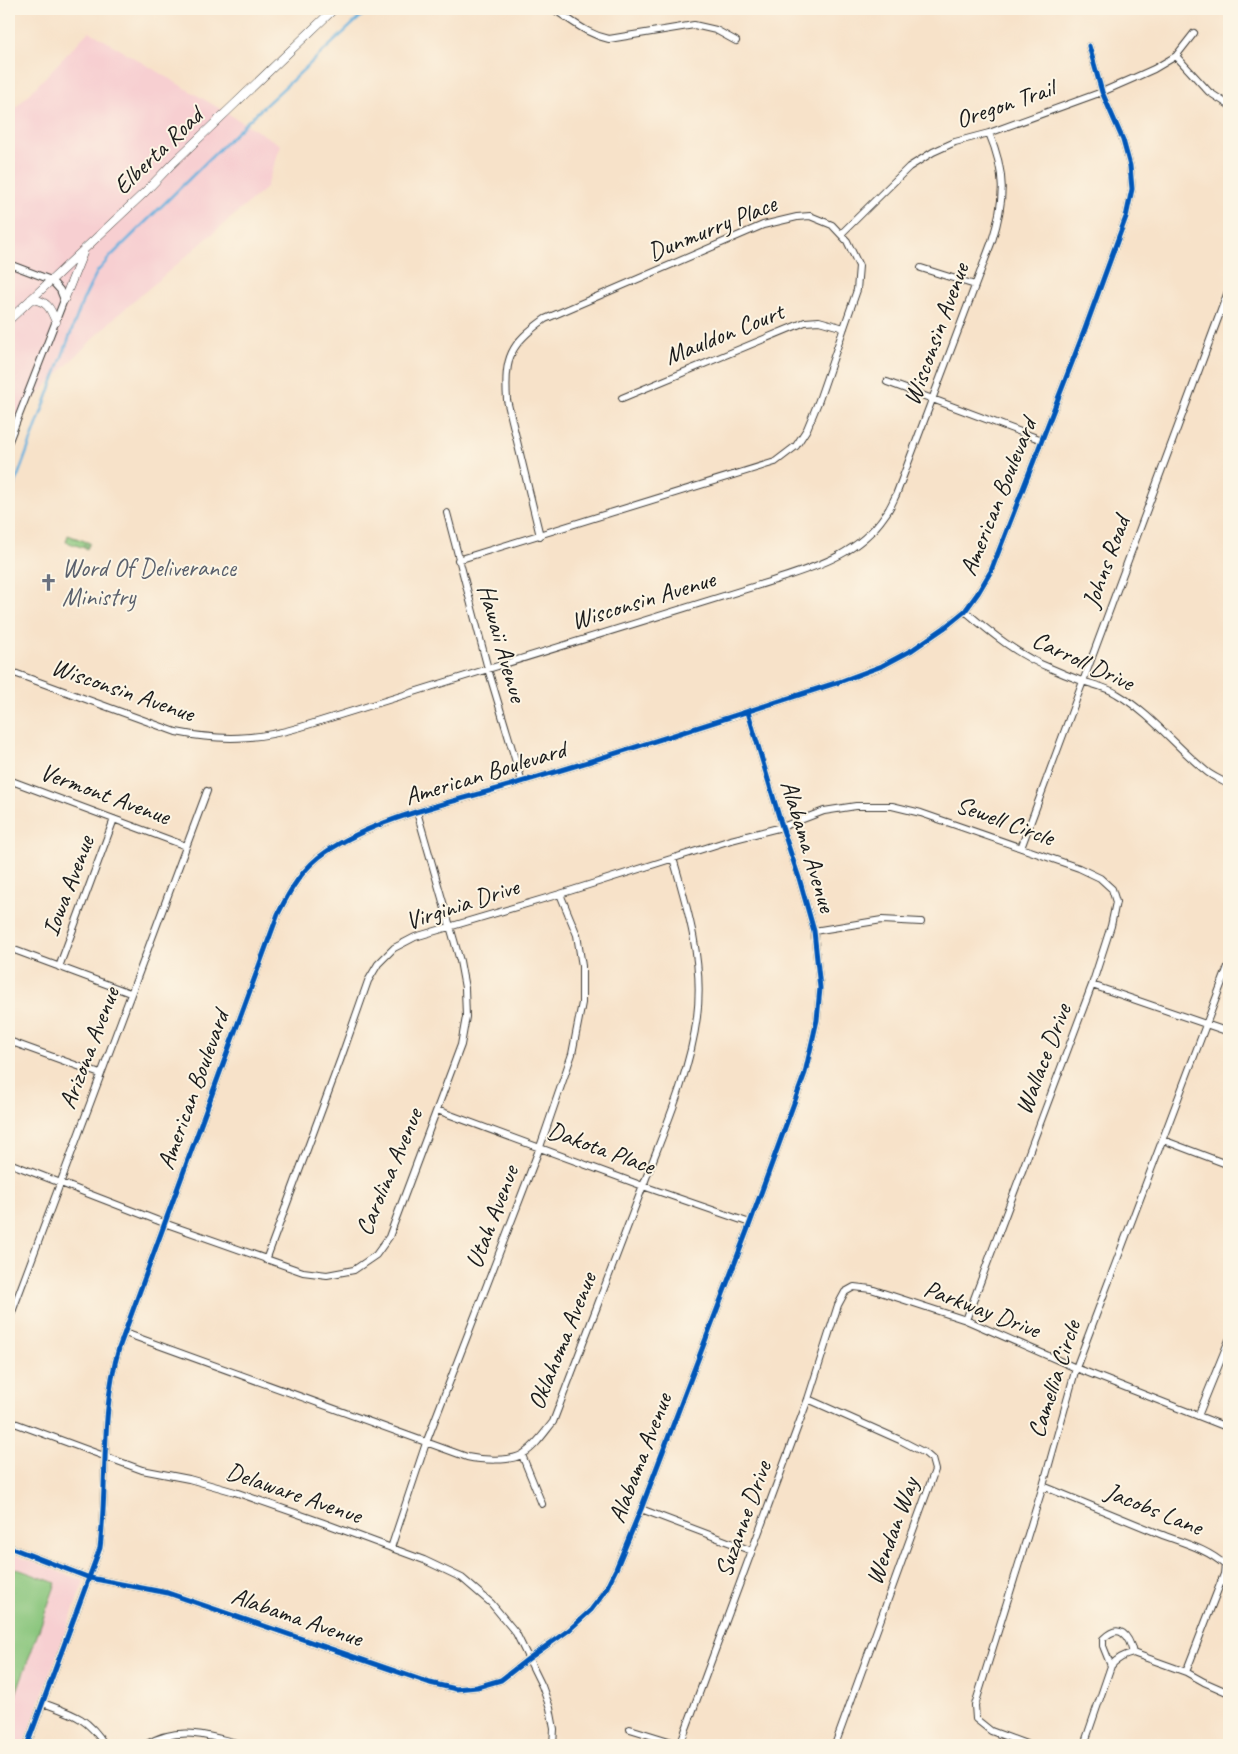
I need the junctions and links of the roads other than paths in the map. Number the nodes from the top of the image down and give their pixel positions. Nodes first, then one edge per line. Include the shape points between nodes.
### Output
1 (334, 9) edge
2 (553, 9) edge
3 (1194, 33) dead end
4 (736, 42) dead end
5 (1089, 46) dead end
6 (1176, 56) junction
7 (1102, 92) junction
8 (1229, 106) edge
9 (989, 132) junction
10 (841, 234) junction
11 (84, 250) junction
12 (9, 264) edge
13 (921, 268) dead end
14 (51, 280) junction
15 (975, 285) junction
16 (1229, 289) edge
17 (30, 299) junction
18 (64, 300) junction
19 (9, 320) edge
20 (56, 322) junction
21 (844, 328) junction
22 (887, 382) dead end
23 (622, 398) dead end
24 (933, 398) junction
25 (1042, 440) junction
26 (9, 442) edge
27 (447, 513) dead end
28 (540, 536) junction
29 (458, 560) junction
30 (965, 611) junction
31 (488, 670) junction
32 (9, 671) edge
33 (1083, 681) junction
34 (748, 712) junction
35 (9, 780) edge
36 (522, 782) junction
37 (1229, 785) edge
38 (208, 790) dead end
39 (417, 812) junction
40 (114, 819) junction
41 (782, 827) junction
42 (186, 846) junction
43 (1021, 848) junction
44 (673, 858) junction
45 (560, 894) junction
46 (921, 922) dead end
47 (450, 927) junction
48 (814, 932) junction
49 (9, 948) edge
50 (1229, 964) edge
51 (59, 967) junction
52 (1092, 985) junction
53 (130, 994) junction
54 (1207, 1024) junction
55 (1229, 1032) edge
56 (9, 1041) edge
57 (100, 1074) junction
58 (437, 1110) junction
59 (1163, 1140) junction
60 (540, 1147) junction
61 (9, 1163) edge
62 (1229, 1165) edge
63 (60, 1182) junction
64 (643, 1186) junction
65 (164, 1223) junction
66 (750, 1223) junction
67 (266, 1260) junction
68 (838, 1305) joint
69 (9, 1320) edge
70 (966, 1320) junction
71 (125, 1333) junction
72 (1229, 1340) edge
73 (1076, 1368) junction
74 (808, 1399) junction
75 (1198, 1416) junction
76 (9, 1421) edge
77 (1229, 1428) edge
78 (426, 1443) junction
79 (522, 1455) junction
80 (105, 1458) junction
81 (1043, 1486) junction
82 (542, 1504) dead end
83 (641, 1509) junction
84 (9, 1548) edge
85 (391, 1548) junction
86 (752, 1552) junction
87 (90, 1578) junction
88 (1133, 1653) junction
89 (528, 1659) junction
90 (1111, 1666) junction
91 (1186, 1672) junction
92 (1229, 1693) edge
93 (43, 1703) junction
94 (630, 1728) dead end
95 (27, 1745) edge
96 (105, 1745) edge
97 (144, 1745) edge
98 (243, 1745) edge
99 (553, 1745) edge
100 (681, 1745) edge
101 (834, 1745) edge
102 (1029, 1745) edge
103 (1084, 1745) edge

1 - 11 street, Elberta Road
2 - 4 street via 585,31 609,40 694,25 716,30
3 - 6 street, Oregon Trail
5 - 7 street, American Boulevard
6 - 7 street, Oregon Trail
6 - 8 street via 1209,92
7 - 9 street, Oregon Trail
7 - 25 street, American Boulevard via 1123,140 1132,189 1126,217
9 - 10 street, Oregon Trail via 955,142 909,168
9 - 15 street, Wisconsin Avenue via 995,146 1003,192 1000,217
10 - 21 street, Dunmurry Place via 859,266 858,290
10 - 28 street, Dunmurry Place via 832,225 810,216 763,226 545,319 518,340 506,377 508,400
11 - 14 street, Elberta Road
11 - 18 street
12 - 14 street
13 - 15 street
14 - 17 street, Elberta Road
14 - 18 street
15 - 24 street, Wisconsin Avenue
16 - 33 street, Johns Road
17 - 19 street, Elberta Road
17 - 20 street via 46,304
18 - 20 street
20 - 26 street
21 - 23 street, Mauldon Court via 819,321 805,322
21 - 28 street, Dunmurry Place via 807,429 786,455 775,462
22 - 24 street
24 - 25 street
24 - 31 street, Wisconsin Avenue via 886,515 858,543 837,558
25 - 30 street, American Boulevard via 991,571
27 - 29 street, Hawaii Avenue
28 - 29 street, Dunmurry Place
29 - 31 street, Hawaii Avenue
30 - 33 street, Carroll Drive via 1017,652
30 - 34 street, American Boulevard via 912,650 882,666
31 - 32 street, Wisconsin Avenue via 284,732 224,739 176,732
31 - 36 street, Hawaii Avenue
33 - 37 street, Carroll Drive via 1118,694 1152,720 1208,773
33 - 43 street, Johns Road
34 - 36 street, American Boulevard
34 - 41 street, Alabama Avenue
35 - 40 street, Vermont Avenue
36 - 39 street, American Boulevard
38 - 42 street, Arizona Avenue
39 - 47 street, Carolina Avenue
39 - 65 street, American Boulevard via 347,839 324,853 305,869 290,890 278,914
40 - 42 street, Vermont Avenue
40 - 51 street, Iowa Avenue
41 - 43 street, Sewell Circle via 824,811 856,806 892,806 929,815
41 - 44 street, Virginia Drive
41 - 48 street, Alabama Avenue
42 - 53 street, Arizona Avenue
43 - 52 street, Sewell Circle via 1086,871 1112,889 1116,902
44 - 45 street, Virginia Drive
44 - 64 street, Oklahoma Avenue via 691,920 697,959 698,1017 688,1063
45 - 47 street, Virginia Drive
45 - 60 street, Utah Avenue via 577,935 582,966 582,1003 572,1054
46 - 48 street via 882,920
47 - 58 street, Carolina Avenue via 465,988 466,1017 461,1045
47 - 67 street, Virginia Drive via 415,937 394,948 378,964 368,981
48 - 66 street, Alabama Avenue via 820,988 817,1020 805,1073
49 - 51 street
50 - 54 street
51 - 53 street
52 - 54 street, Wallace Drive
52 - 70 street, Wallace Drive
53 - 57 street, Arizona Avenue
54 - 55 street
54 - 59 street, Camellia Circle
56 - 57 street
57 - 63 street, Arizona Avenue
58 - 60 street, Dakota Place
58 - 67 street, Carolina Avenue via 388,1237 376,1255 354,1270 327,1276
59 - 62 street
59 - 73 street, Camellia Circle
60 - 64 street, Dakota Place
60 - 78 street, Utah Avenue
61 - 63 street, Carolina Avenue
63 - 65 street, Carolina Avenue
63 - 69 street, Arizona Avenue
64 - 66 street, Dakota Place
64 - 79 street, Oklahoma Avenue via 553,1422
65 - 67 street, Carolina Avenue
65 - 71 street, American Boulevard
66 - 83 street, Alabama Avenue
68 - 70 street, Parkway Drive via 845,1292 854,1287 871,1289
68 - 74 street, Suzanne Drive
70 - 73 street, Parkway Drive
71 - 78 street
71 - 80 street, American Boulevard via 113,1368 107,1407
72 - 75 street
73 - 75 street, Parkway Drive
73 - 81 street, Camellia Circle
74 - 86 street, Suzanne Drive
74 - 101 street, Wendan Way via 925,1453 935,1470
75 - 77 street, Parkway Drive
76 - 80 street, Delaware Avenue
78 - 79 street via 483,1460
78 - 85 street, Utah Avenue
79 - 82 street
80 - 85 street, Delaware Avenue via 236,1492
80 - 87 street, American Boulevard via 100,1548
81 - 91 street, Jacobs Lane via 1203,1549 1225,1565
81 - 102 street, Camellia Circle via 975,1705 976,1719 991,1731
83 - 86 street
83 - 89 street, Alabama Avenue via 604,1593 569,1630
84 - 87 street, Alabama Avenue
85 - 89 street, Delaware Avenue via 462,1578 491,1603 516,1633
86 - 100 street, Suzanne Drive
87 - 89 street, Alabama Avenue via 168,1593 456,1690 477,1688 501,1680
87 - 93 street, American Boulevard
88 - 90 street via 1121,1657
88 - 90 street via 1125,1634 1108,1634 1103,1639 1103,1646
88 - 91 street
89 - 99 street, Delaware Avenue via 550,1708
90 - 103 street
91 - 92 street
93 - 95 street, American Boulevard
93 - 96 street via 80,1717
94 - 100 street
97 - 98 street via 154,1739 177,1734 206,1734

